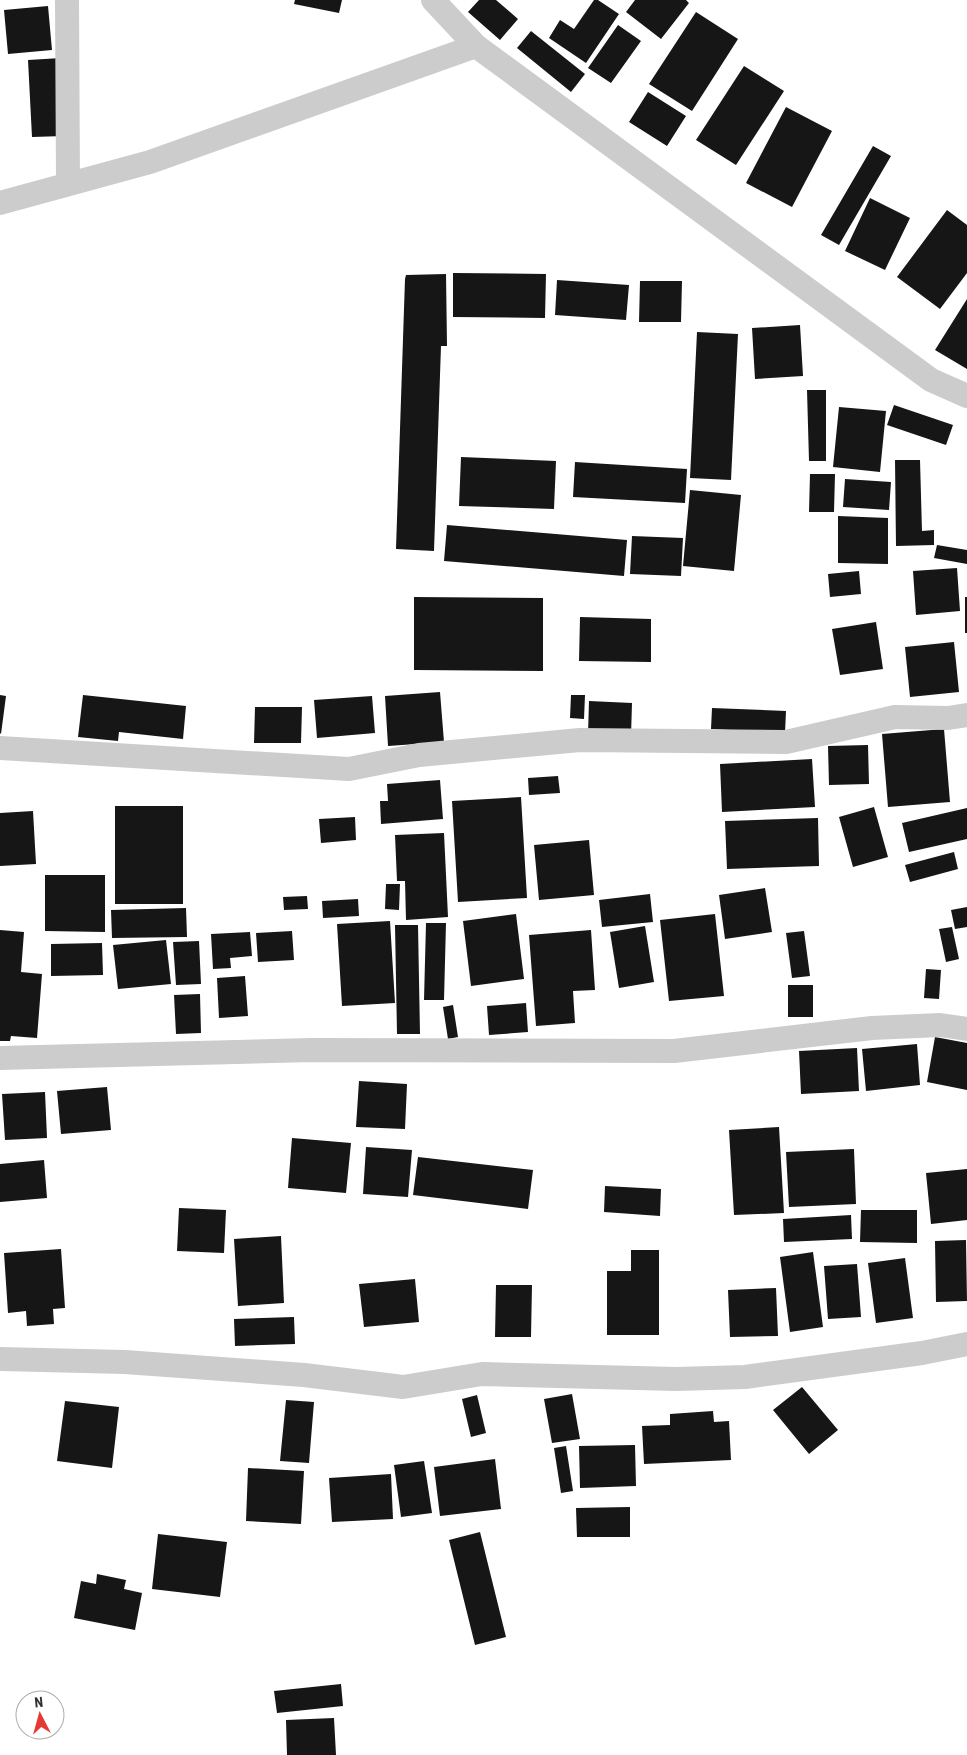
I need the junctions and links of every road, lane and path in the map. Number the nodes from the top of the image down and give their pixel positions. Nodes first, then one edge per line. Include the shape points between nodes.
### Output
1 (67, 0) edge
2 (433, 0) edge
3 (476, 46) junction
4 (68, 184) junction
5 (0, 203) edge
6 (967, 396) edge
7 (967, 715) edge
8 (0, 748) edge
9 (967, 1029) edge
10 (0, 1058) edge
11 (967, 1344) edge
12 (0, 1359) edge

1 - 4 street
2 - 3 street
3 - 4 street via 150,162
3 - 6 street via 931,380
4 - 5 street
7 - 8 street via 895,717 786,742 580,740 419,755 349,769
9 - 10 street via 940,1025 872,1028 674,1051 311,1050
11 - 12 street via 922,1354 745,1377 676,1379 482,1374 403,1387 304,1375 125,1362

